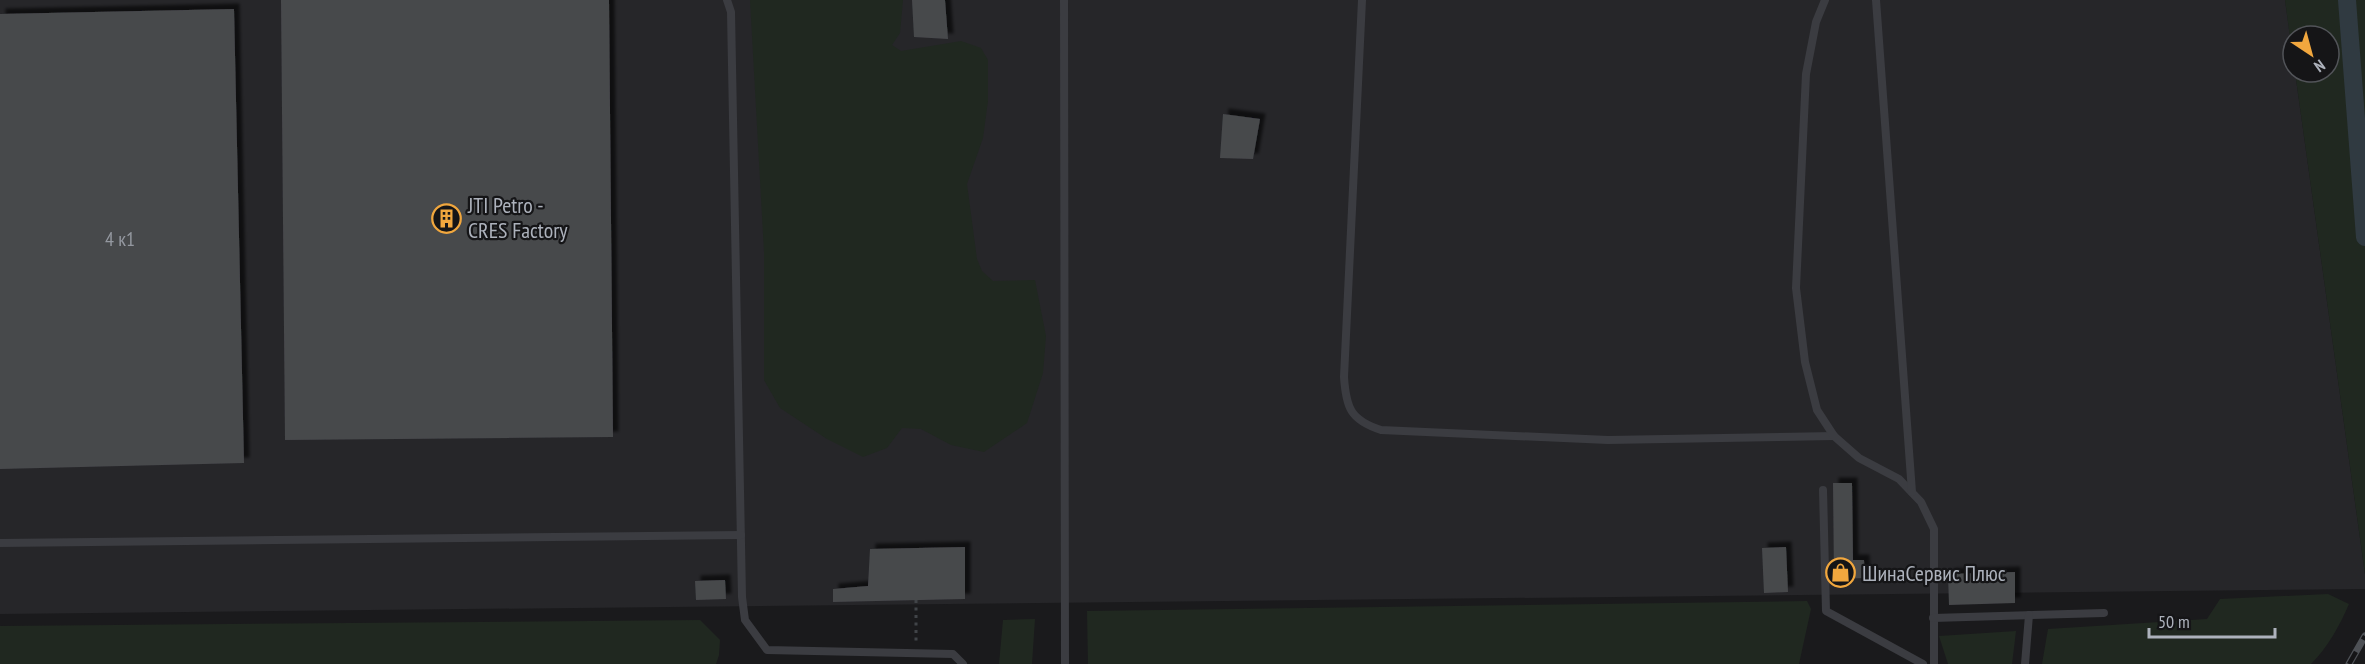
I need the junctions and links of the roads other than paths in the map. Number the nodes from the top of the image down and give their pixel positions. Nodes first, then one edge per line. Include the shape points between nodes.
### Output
1 (727, 0) edge
2 (1064, 0) edge
3 (1362, 0) edge
4 (1825, 0) edge
5 (1876, 0) edge
6 (1834, 436) junction
7 (1823, 490) dead end
8 (1912, 492) junction
9 (741, 535) junction
10 (0, 543) edge
11 (2104, 613) dead end
12 (2029, 615) junction
13 (1933, 618) junction
14 (963, 664) edge
15 (1065, 664) edge
16 (1923, 664) edge
17 (1934, 664) edge
18 (2025, 664) edge

1 - 9 lane via 731,12
2 - 15 lane
3 - 6 lane via 1344,377 1346,400 1354,416 1381,430 1596,440
4 - 6 lane via 1816,22 1806,74 1796,288 1805,362 1817,410
5 - 8 lane
6 - 8 lane via 1859,458 1899,479
7 - 16 lane via 1826,610
8 - 13 lane via 1934,529
9 - 10 lane
9 - 14 lane via 745,621 767,650 953,654
11 - 12 lane
12 - 13 lane
12 - 18 lane
13 - 17 lane

